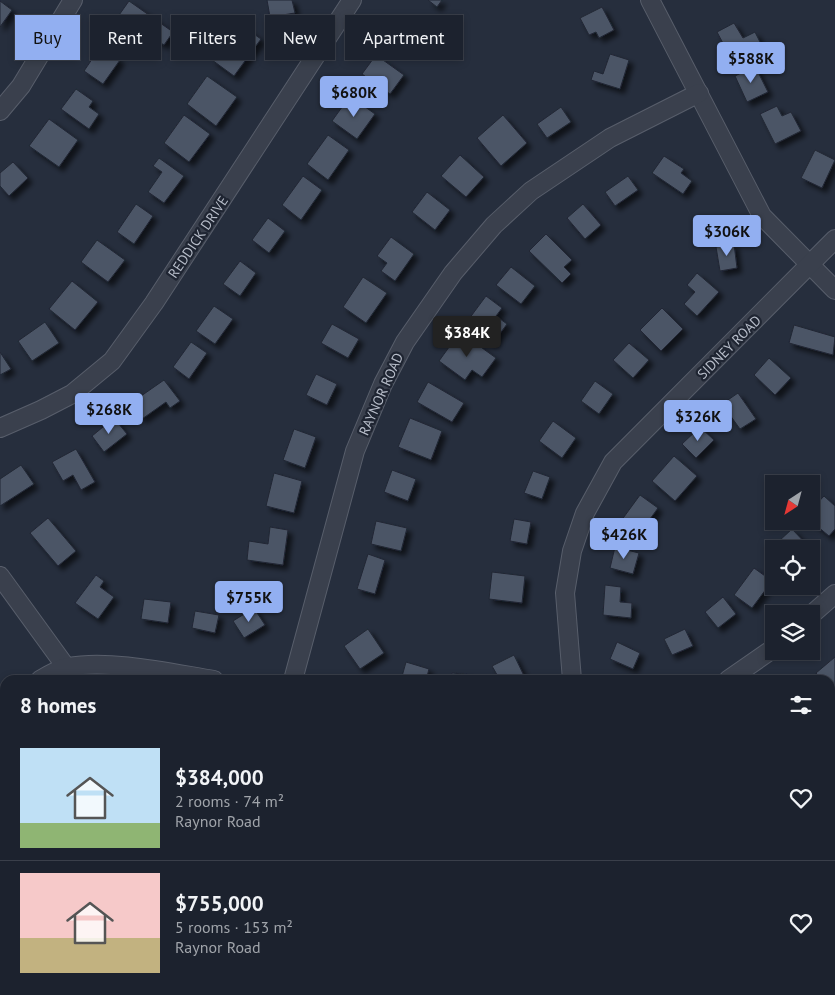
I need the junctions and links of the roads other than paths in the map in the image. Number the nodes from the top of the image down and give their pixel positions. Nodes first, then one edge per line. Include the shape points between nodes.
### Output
1 (73, 0) edge
2 (352, 0) edge
3 (650, 0) edge
4 (699, 94) junction
5 (0, 111) edge
6 (835, 239) edge
7 (810, 266) junction
8 (835, 290) edge
9 (0, 428) edge
10 (0, 576) edge
11 (835, 594) edge
12 (820, 607) edge
13 (765, 654) edge
14 (66, 667) junction
15 (50, 675) edge
16 (181, 675) edge
17 (294, 675) edge
18 (572, 675) edge
19 (735, 675) edge

1 - 5 street via 21,86
2 - 9 street, REDDICK DRIVE via 154,303 112,361 72,394
3 - 4 street
4 - 7 street via 762,216
4 - 17 street, RAYNOR ROAD via 610,138 531,191 494,225 448,280 405,342 383,384 356,451
6 - 7 street, SIDNEY ROAD
7 - 8 street
7 - 18 street, SIDNEY ROAD via 614,462 585,514 572,551 565,593
10 - 14 street
11 - 12 street
13 - 19 street
14 - 15 street
14 - 16 street via 92,665

